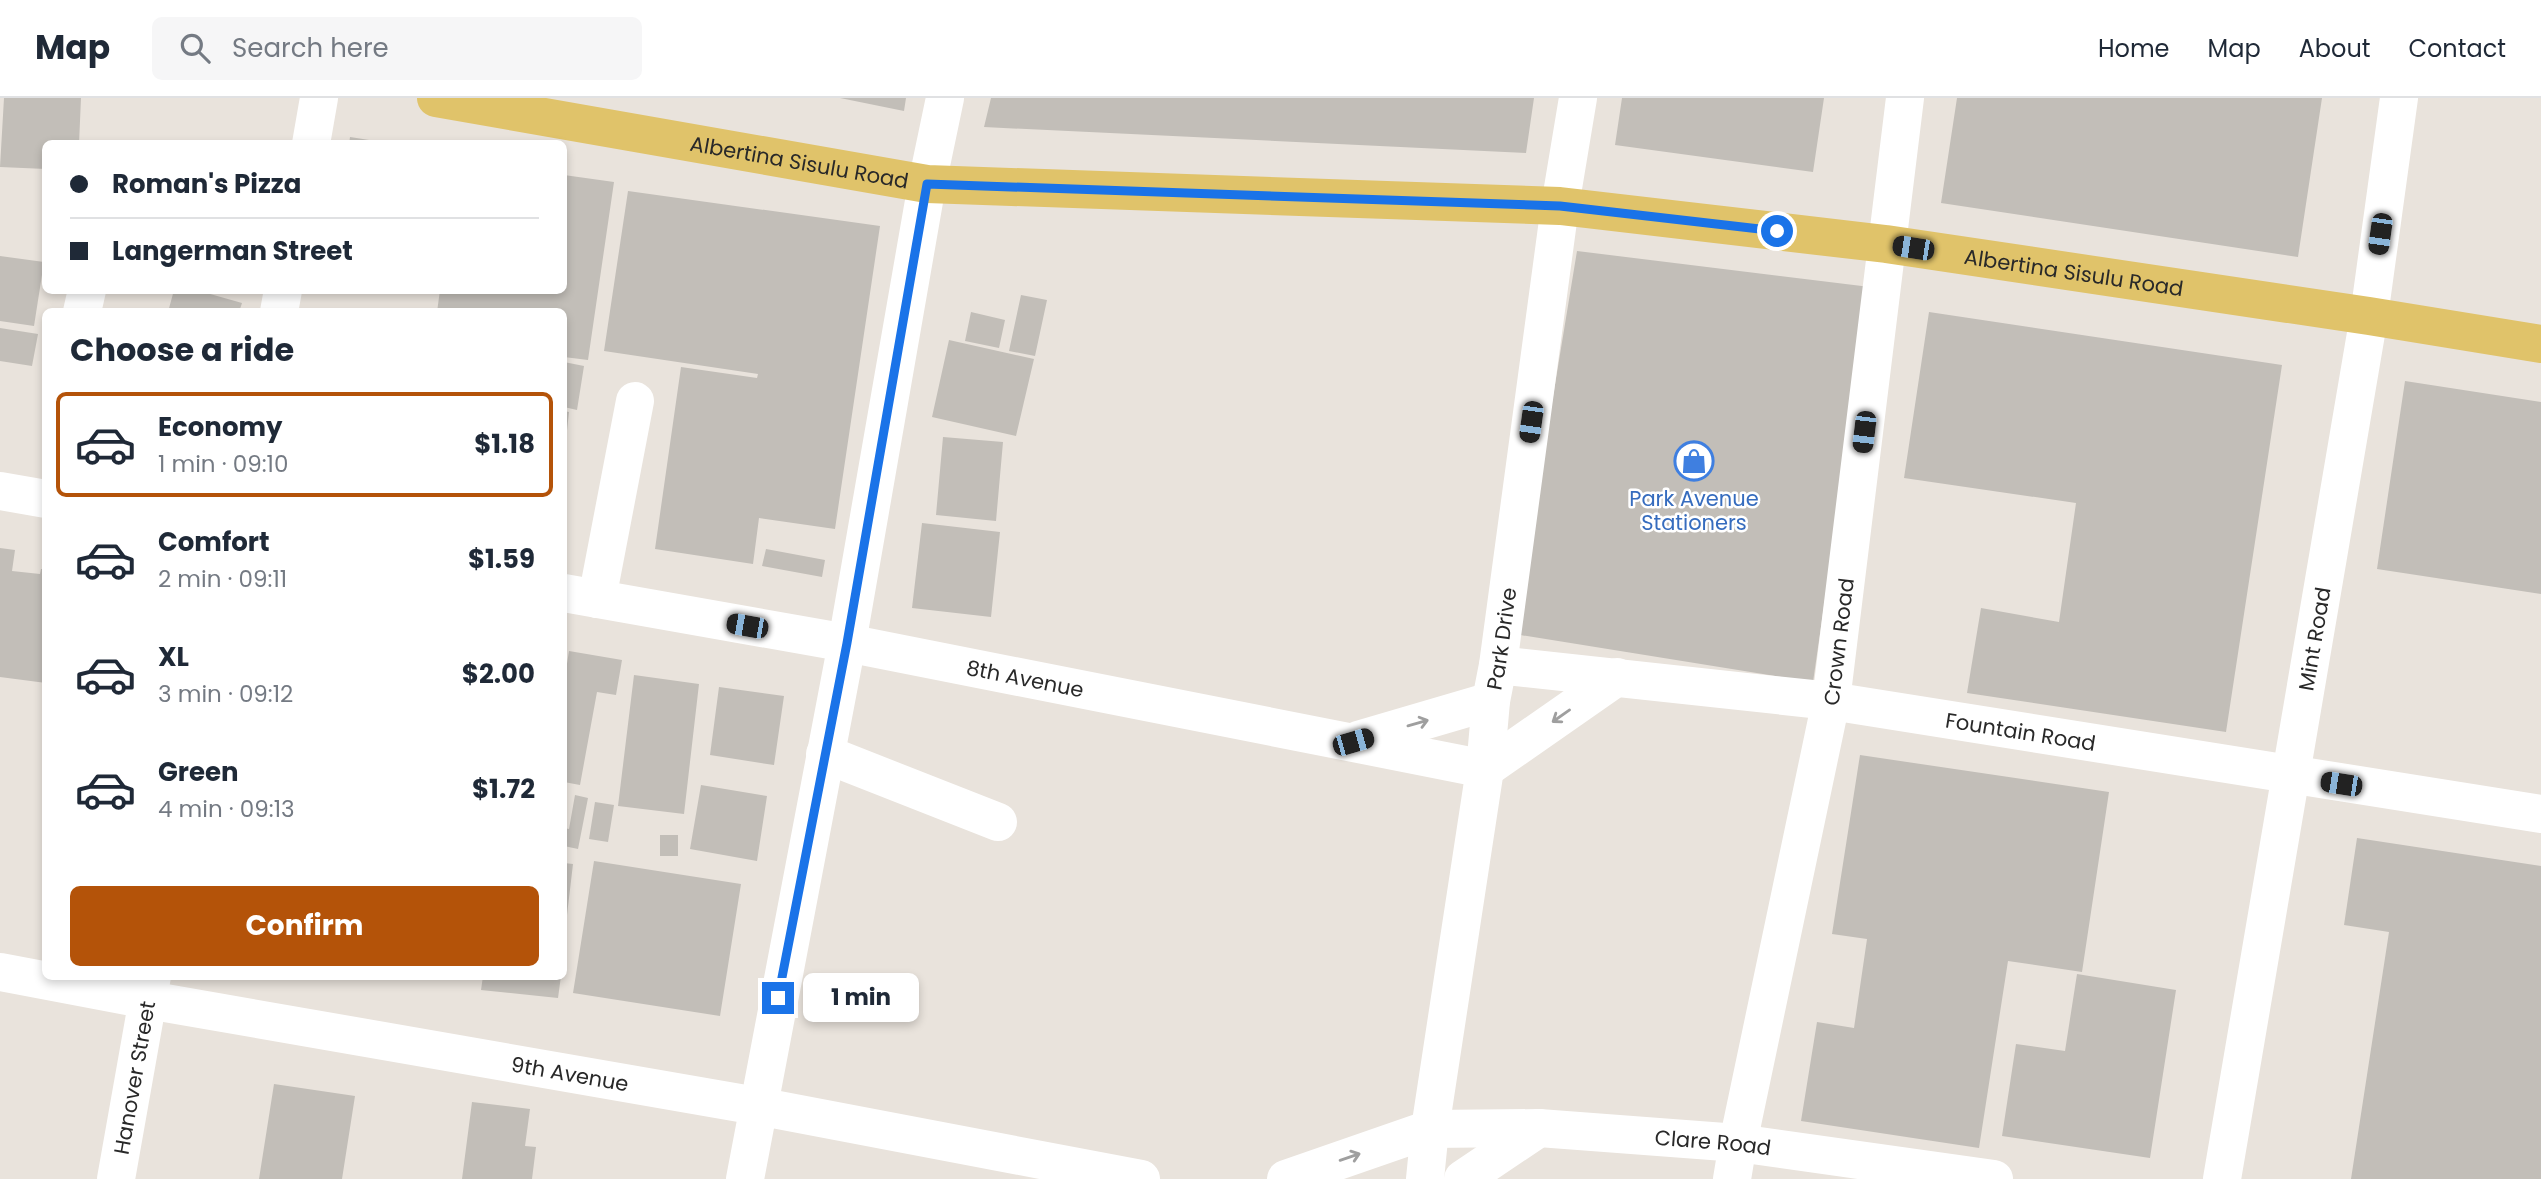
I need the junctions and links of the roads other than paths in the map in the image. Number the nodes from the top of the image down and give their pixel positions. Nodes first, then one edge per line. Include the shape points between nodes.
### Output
1 (319, 98) edge
2 (436, 98) edge
3 (945, 98) edge
4 (1578, 98) edge
5 (1905, 98) edge
6 (2399, 98) edge
7 (312, 140) edge
8 (927, 184) junction
9 (1560, 206) junction
10 (1886, 244) junction
11 (2369, 316) junction
12 (2541, 344) edge
13 (635, 401) dead end
14 (42, 490) edge
15 (0, 491) edge
16 (580, 596) edge
17 (847, 643) junction
18 (1617, 677) junction
19 (1494, 683) junction
20 (1832, 701) junction
21 (1353, 742) junction
22 (825, 754) junction
23 (1485, 769) junction
24 (2290, 776) junction
25 (2541, 814) edge
26 (998, 822) dead end
27 (0, 972) edge
28 (42, 976) edge
29 (75, 980) edge
30 (150, 988) edge
31 (757, 1106) junction
32 (1539, 1128) junction
33 (1430, 1129) junction
34 (1735, 1161) edge
35 (116, 1179) edge
36 (745, 1179) edge
37 (1141, 1179) edge
38 (1286, 1179) edge
39 (1425, 1179) edge
40 (1463, 1179) edge
41 (1994, 1179) edge
42 (2222, 1179) edge

1 - 7 street
2 - 8 main road, Albertina Sisulu Road
3 - 8 street
4 - 9 street, Park Drive
5 - 10 street, Crown Road
6 - 11 street, Mint Road
8 - 9 main road, Albertina Sisulu Road
8 - 17 street
9 - 10 main road, Albertina Sisulu Road
9 - 19 street, Park Drive
10 - 11 main road, Albertina Sisulu Road
10 - 20 street, Crown Road
11 - 12 main road, Albertina Sisulu Road
11 - 24 street, Mint Road
13 - 16 street
14 - 15 street
16 - 17 street, 8th Avenue
17 - 21 street, 8th Avenue
17 - 22 street
18 - 19 street, Fountain Road
18 - 20 street, Fountain Road
18 -> 23 street
21 -> 19 street
19 - 23 street, Park Drive
20 - 24 street, Fountain Road
20 - 34 street, Crown Road
21 - 23 street, 8th Avenue
22 - 26 street
22 - 31 street
23 - 33 street, Park Drive
24 - 25 street, Fountain Road
24 - 42 street, Mint Road
27 - 28 street, 9th Avenue
29 - 30 street, 9th Avenue
30 - 31 street, 9th Avenue
30 - 35 street, Hanover Street
31 - 36 street
31 - 37 street, 9th Avenue
32 - 33 street, Clare Road
32 - 34 street, Clare Road
32 - 40 street
38 -> 33 street, Clare Road
33 - 39 street, Park Drive
34 - 41 street, Clare Road

